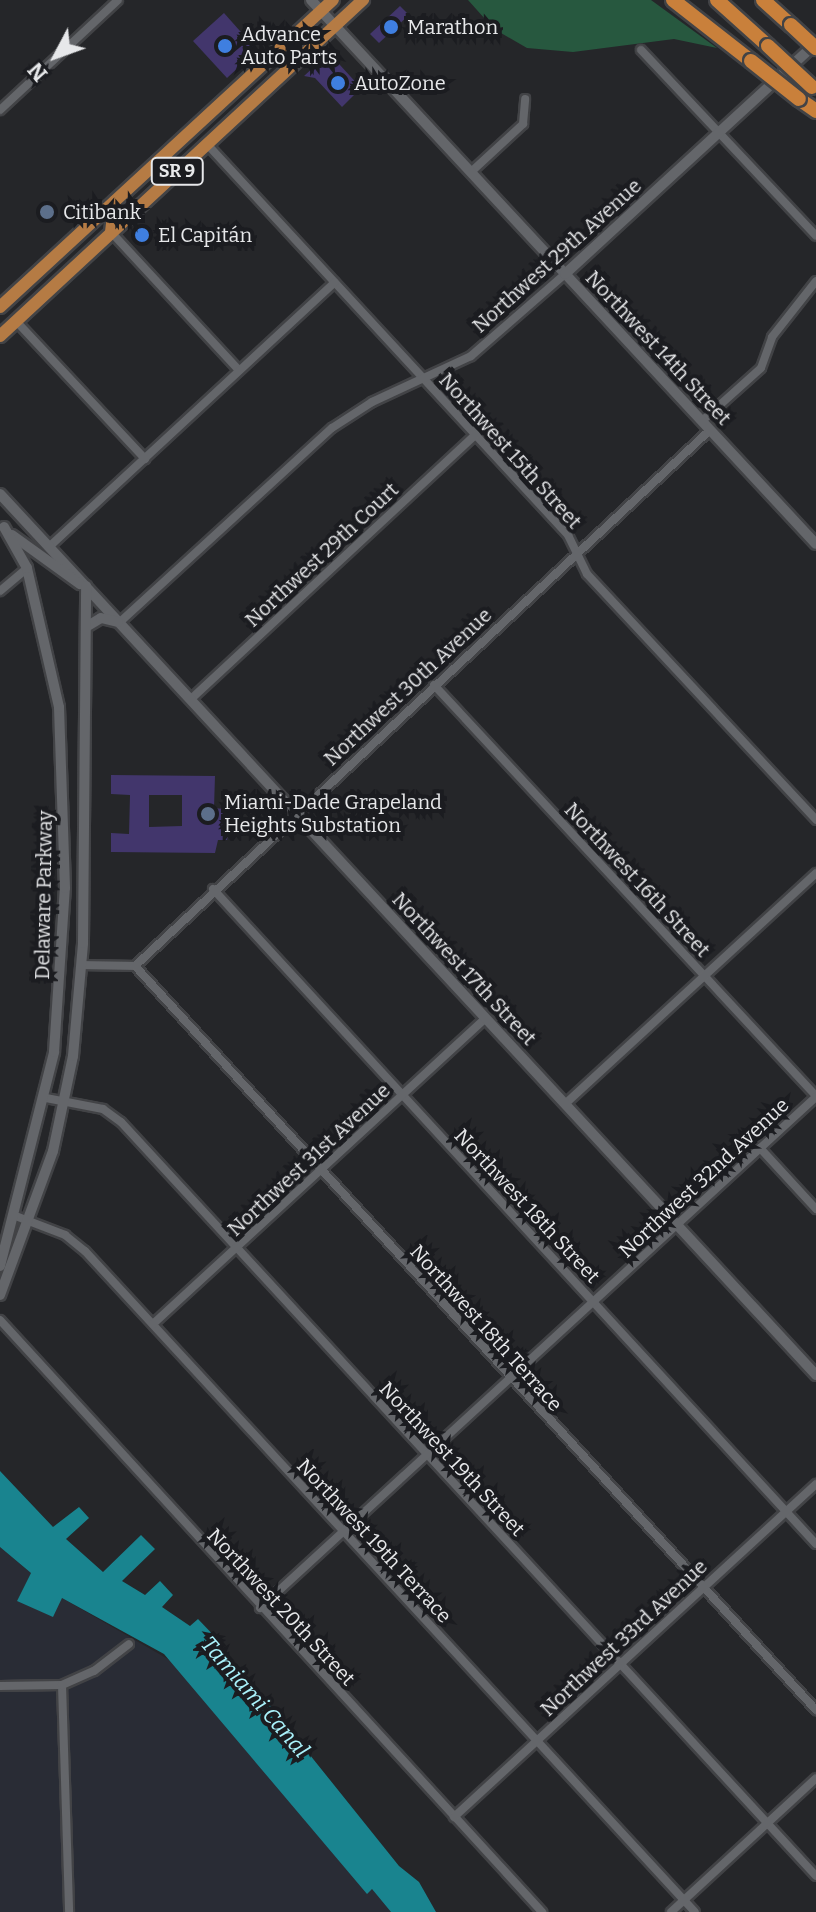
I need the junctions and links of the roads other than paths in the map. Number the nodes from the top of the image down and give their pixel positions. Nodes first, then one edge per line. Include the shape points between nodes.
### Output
1 (118, 0) edge
2 (311, 0) edge
3 (333, 0) edge
4 (363, 0) edge
5 (673, 0) edge
6 (717, 0) edge
7 (763, 0) edge
8 (321, 11) junction
9 (335, 26) junction
10 (816, 45) edge
11 (641, 50) dead end
12 (814, 88) edge
13 (525, 99) dead end
14 (0, 110) edge
15 (816, 111) edge
16 (719, 132) junction
17 (206, 143) junction
18 (471, 172) junction
19 (115, 201) junction
20 (89, 225) junction
21 (111, 232) junction
22 (816, 236) edge
23 (89, 253) junction
24 (565, 274) junction
25 (816, 281) edge
26 (335, 282) junction
27 (17, 292) junction
28 (0, 307) edge
29 (16, 321) junction
30 (0, 336) edge
31 (239, 370) junction
32 (424, 379) junction
33 (706, 425) junction
34 (476, 434) junction
35 (145, 459) junction
36 (0, 494) edge
37 (2, 525) edge
38 (816, 544) edge
39 (50, 546) junction
40 (577, 553) junction
41 (27, 568) junction
42 (86, 586) junction
43 (0, 591) edge
44 (120, 622) junction
45 (86, 627) junction
46 (434, 685) junction
47 (191, 699) junction
48 (295, 813) junction
49 (816, 820) edge
50 (816, 873) edge
51 (213, 889) junction
52 (82, 965) junction
53 (135, 966) junction
54 (705, 976) junction
55 (486, 1018) junction
56 (403, 1095) junction
57 (816, 1096) edge
58 (46, 1098) junction
59 (66, 1102) junction
60 (565, 1104) junction
61 (760, 1148) junction
62 (320, 1171) junction
63 (816, 1209) edge
64 (13, 1215) junction
65 (31, 1221) junction
66 (676, 1225) junction
67 (7, 1234) junction
68 (0, 1246) edge
69 (237, 1248) junction
70 (0, 1266) edge
71 (0, 1295) edge
72 (593, 1302) junction
73 (0, 1320) edge
74 (153, 1324) junction
75 (816, 1375) edge
76 (509, 1378) junction
77 (426, 1455) junction
78 (816, 1484) edge
79 (786, 1512) junction
80 (343, 1532) junction
81 (816, 1544) edge
82 (703, 1587) junction
83 (260, 1608) junction
84 (129, 1644) dead end
85 (620, 1664) junction
86 (62, 1685) junction
87 (0, 1686) edge
88 (816, 1710) edge
89 (537, 1741) junction
90 (816, 1778) edge
91 (454, 1817) junction
92 (767, 1823) junction
93 (816, 1876) edge
94 (684, 1900) junction
95 (69, 1912) edge
96 (542, 1912) edge
97 (671, 1912) edge
98 (695, 1912) edge

1 - 14 street
2 - 8 street, Northwest 14th Street
3 - 8 highway, SR 9
4 - 9 highway, SR 9
5 - 15 highway, bridge
6 - 12 highway, bridge
7 - 10 highway, bridge
8 - 9 street, Northwest 14th Street
8 - 19 highway, SR 9
9 - 17 highway, SR 9
9 - 18 street, Northwest 14th Street
10 - 16 street, Northwest 29th Avenue
11 - 16 street
13 - 18 street via 523,124
16 - 22 street
16 - 24 street, Northwest 29th Avenue
17 - 21 highway, SR 9
17 - 26 street, Northwest 15th Street
18 - 24 street, Northwest 14th Street
19 - 20 highway, SR 9
19 - 21 highway
20 - 23 highway
20 - 27 highway, SR 9
21 - 23 highway, SR 9
21 - 31 street
23 - 29 highway, SR 9
24 - 32 street, Northwest 29th Avenue via 486,345
24 - 33 street, Northwest 14th Street
25 - 33 street, Northwest 30th Avenue via 772,337 761,368
26 - 31 street
26 - 32 street, Northwest 15th Street
27 - 28 highway, SR 9
27 - 29 highway
29 - 30 highway, SR 9
29 - 35 street
31 - 35 street
32 - 34 street, Northwest 15th Street
32 - 44 street, Northwest 29th Avenue via 332,428
33 - 38 street, Northwest 14th Street
33 - 40 street, Northwest 30th Avenue
34 - 40 street, Northwest 15th Street
34 - 47 street, Northwest 29th Court
35 - 39 street
36 - 39 street, Northwest 17th Street
37 - 41 street, Delaware Parkway
37 - 42 street, Northwest 17th Street
39 - 42 street, Northwest 17th Street
40 - 46 street, Northwest 30th Avenue
40 - 49 street, Northwest 15th Street via 587,574
41 - 43 street
41 - 58 street, Delaware Parkway via 54,680 63,766 64,950
42 - 44 street, Northwest 17th Street
42 - 45 street, Delaware Parkway
44 - 45 street via 101,618
44 - 47 street, Northwest 17th Street
45 - 52 street, Delaware Parkway
46 - 48 street, Northwest 30th Avenue
46 - 54 street, Northwest 16th Street
47 - 48 street, Northwest 17th Street
48 - 51 street, Northwest 30th Avenue
48 - 55 street, Northwest 17th Street
50 - 54 street
51 - 53 street, Northwest 30th Avenue
51 - 56 street, Northwest 18th Street
52 - 53 street
52 - 59 street, Delaware Parkway
53 - 62 street, Northwest 18th Terrace
54 - 57 street, Northwest 16th Street
54 - 60 street
55 - 56 street, Northwest 31st Avenue
55 - 60 street, Northwest 17th Street
56 - 62 street, Northwest 31st Avenue
56 - 72 street, Northwest 18th Street
57 - 61 street, Northwest 32nd Avenue
58 - 59 street, Northwest 19th Street
58 - 64 street, Delaware Parkway
59 - 65 street, Delaware Parkway
59 - 69 street, Northwest 19th Street via 115,1116
60 - 66 street, Northwest 17th Street
61 - 63 street
61 - 66 street, Northwest 32nd Avenue
62 - 69 street, Northwest 31st Avenue
62 - 76 street, Northwest 18th Terrace
64 - 65 street, Northwest 19th Terrace
64 - 67 street, Delaware Parkway
65 - 71 street, Delaware Parkway
65 - 74 street, Northwest 19th Terrace via 78,1244
66 - 72 street, Northwest 32nd Avenue
66 - 75 street, Northwest 17th Street
67 - 68 street
67 - 70 street, Delaware Parkway
69 - 74 street, Northwest 31st Avenue
69 - 77 street, Northwest 19th Street
72 - 76 street, Northwest 32nd Avenue
72 - 79 street, Northwest 18th Street
73 - 83 street, Northwest 20th Street
74 - 80 street, Northwest 19th Terrace
76 - 77 street, Northwest 32nd Avenue
76 - 82 street, Northwest 18th Terrace
77 - 80 street, Northwest 32nd Avenue
77 - 85 street, Northwest 19th Street
78 - 79 street, Northwest 33rd Avenue
79 - 81 street, Northwest 18th Street
79 - 82 street, Northwest 33rd Avenue
80 - 83 street, Northwest 32nd Avenue
80 - 89 street, Northwest 19th Terrace
82 - 85 street, Northwest 33rd Avenue
82 - 88 street, Northwest 18th Terrace
83 - 91 street, Northwest 20th Street
84 - 86 street
85 - 89 street, Northwest 33rd Avenue
85 - 92 street, Northwest 19th Street
86 - 87 street
86 - 95 street
89 - 91 street, Northwest 33rd Avenue
89 - 94 street, Northwest 19th Terrace
90 - 92 street
91 - 96 street, Northwest 20th Street
92 - 93 street, Northwest 19th Street
92 - 94 street
94 - 97 street
94 - 98 street, Northwest 19th Terrace

